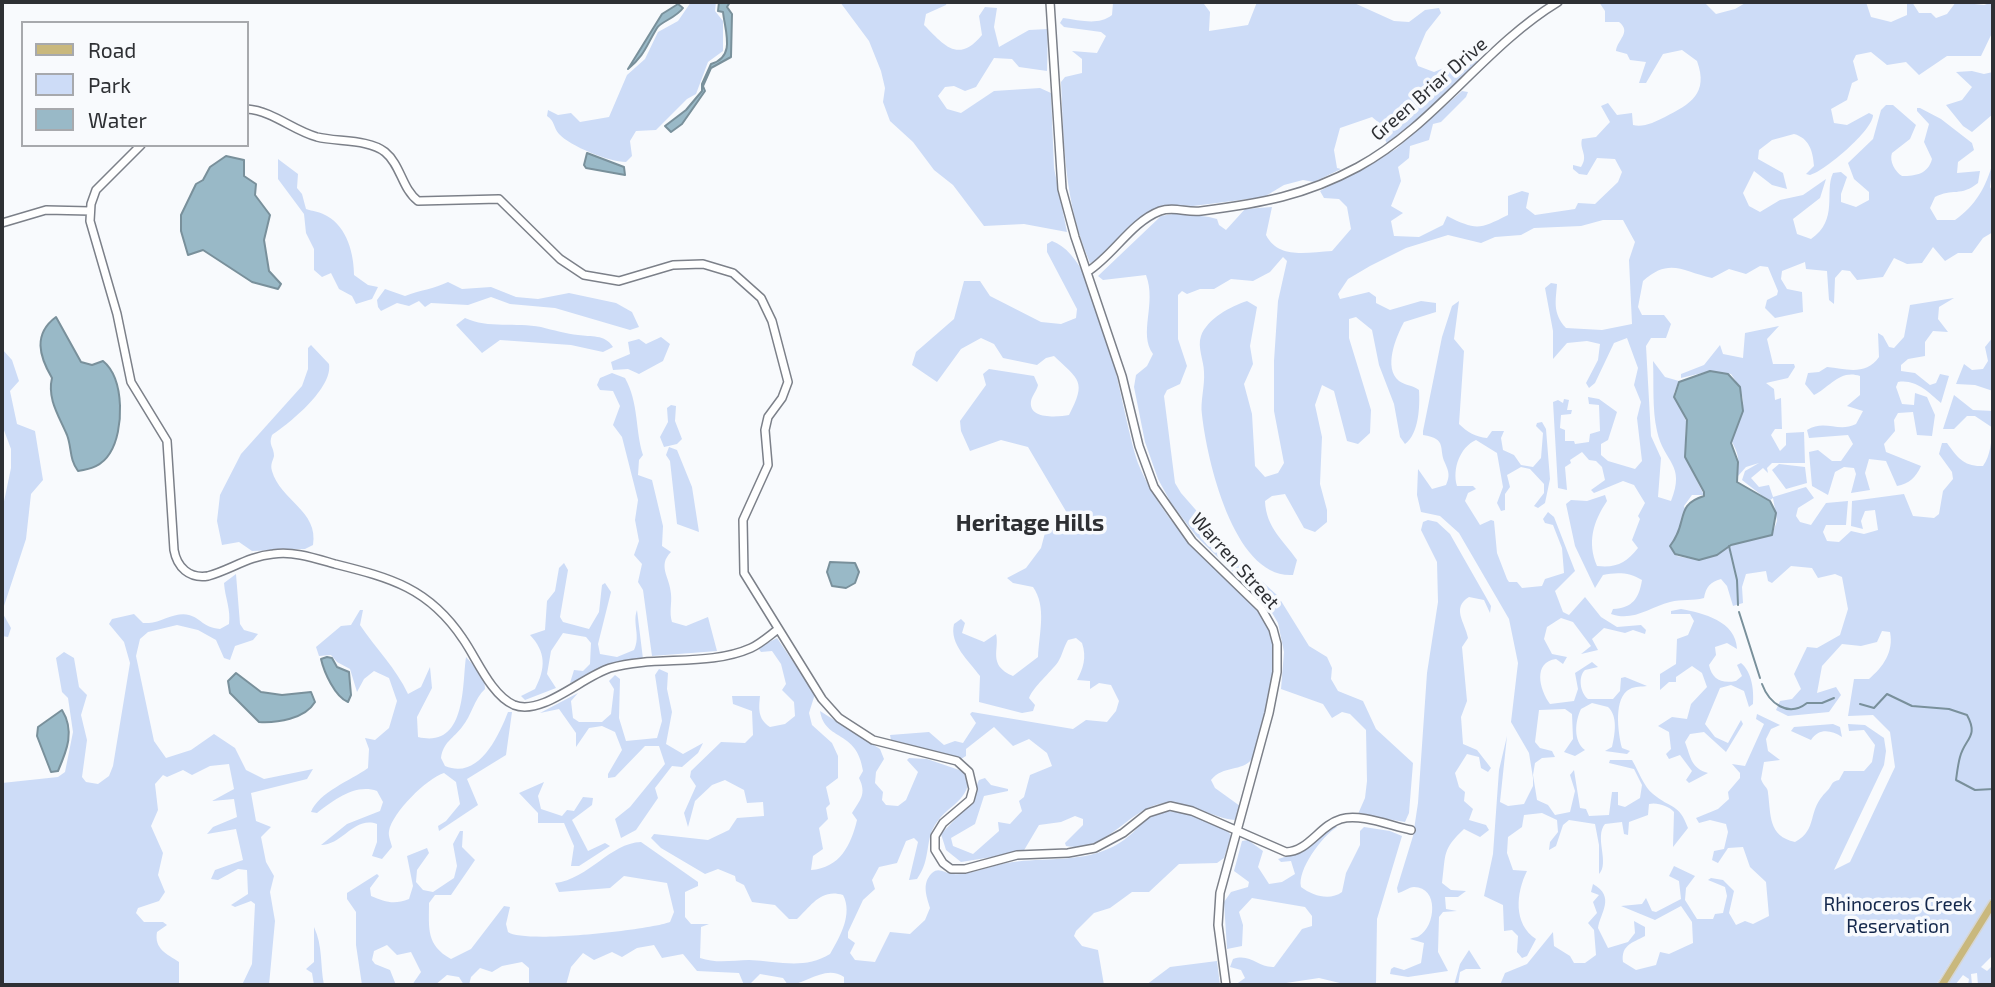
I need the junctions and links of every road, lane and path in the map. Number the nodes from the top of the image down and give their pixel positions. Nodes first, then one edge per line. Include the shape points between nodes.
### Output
1 (1050, 2) edge
2 (1558, 2) edge
3 (248, 109) edge
4 (139, 147) edge
5 (90, 211) junction
6 (2, 223) edge
7 (1087, 272) junction
8 (777, 630) junction
9 (1411, 830) dead end
10 (1238, 831) junction
11 (1993, 903) edge
12 (1226, 985) edge
13 (1942, 985) edge

1 - 7 street, Warren Street via 1059,167
2 - 7 street, Green Briar Drive via 1507,41 1396,144 1359,166 1293,196 1195,212 1158,212
3 - 8 street via 316,136 381,149 418,201 499,199 560,259 584,275 619,281 674,265 703,264 733,274 756,291 772,321 788,382 766,423 768,465 743,520 741,560 746,580
4 - 5 street via 101,184
5 - 6 street via 46,210
5 - 8 street via 131,383 167,441 174,550 186,571 208,576 256,557 289,553 401,583 451,622 502,697 528,709 613,667 732,653 752,647
7 - 10 street, Warren Street via 1154,487 1192,541 1261,608 1276,637 1275,682
8 - 10 street via 822,699 852,727 888,745 957,761 970,772 970,800 943,823 934,841 938,858 951,869 1017,855 1095,848 1163,807 1185,809
9 - 10 street via 1346,818 1292,852
10 - 12 street, Warren Street via 1218,904
11 - 13 main road

